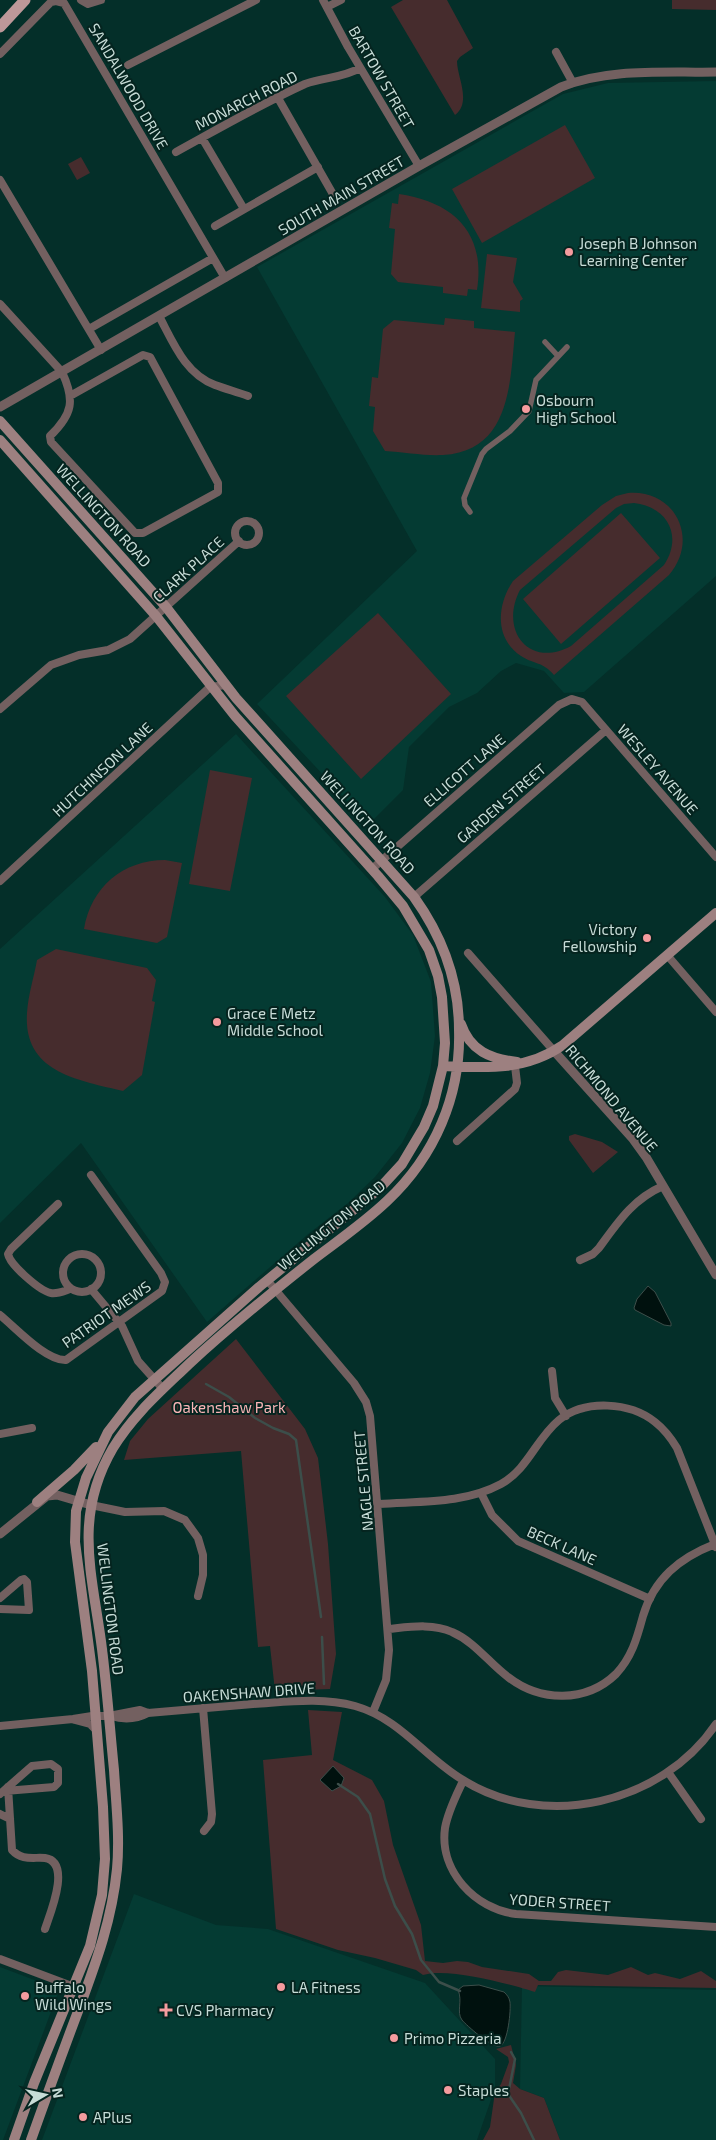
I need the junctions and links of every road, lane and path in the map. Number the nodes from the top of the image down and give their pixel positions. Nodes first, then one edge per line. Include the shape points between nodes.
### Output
1 (16, 0) edge
2 (25, 0) edge
3 (80, 0) edge
4 (101, 0) edge
5 (256, 0) edge
6 (342, 0) edge
7 (325, 4) edge
8 (0, 16) edge
9 (0, 27) edge
10 (556, 52) dead end
11 (0, 54) edge
12 (128, 66) dead end
13 (360, 68) junction
14 (716, 72) edge
15 (573, 83) junction
16 (278, 98) junction
17 (202, 138) junction
18 (176, 152) dead end
19 (419, 166) junction
20 (318, 167) junction
21 (0, 180) edge
22 (334, 196) dead end
23 (244, 209) junction
24 (215, 226) dead end
25 (213, 258) junction
26 (225, 278) junction
27 (0, 304) edge
28 (159, 316) junction
29 (89, 329) junction
30 (545, 342) dead end
31 (567, 347) dead end
32 (101, 350) junction
33 (558, 356) junction
34 (62, 372) junction
35 (70, 396) junction
36 (248, 396) dead end
37 (0, 408) edge
38 (0, 421) edge
39 (0, 440) edge
40 (470, 512) dead end
41 (239, 541) dead end
42 (166, 607) junction
43 (156, 616) junction
44 (226, 685) junction
45 (210, 687) junction
46 (578, 700) joint
47 (0, 709) edge
48 (606, 730) junction
49 (716, 857) edge
50 (382, 860) junction
51 (372, 869) junction
52 (0, 881) edge
53 (414, 897) junction
54 (716, 912) edge
55 (468, 953) dead end
56 (667, 955) junction
57 (716, 1012) edge
58 (459, 1020) junction
59 (554, 1051) junction
60 (526, 1063) junction
61 (443, 1066) junction
62 (458, 1066) junction
63 (515, 1066) junction
64 (457, 1141) dead end
65 (90, 1174) dead end
66 (663, 1186) junction
67 (58, 1204) dead end
68 (580, 1260) dead end
69 (716, 1275) edge
70 (267, 1280) junction
71 (70, 1289) junction
72 (91, 1289) junction
73 (275, 1290) junction
74 (0, 1315) edge
75 (119, 1323) junction
76 (552, 1372) dead end
77 (154, 1380) junction
78 (162, 1389) junction
79 (566, 1416) junction
80 (32, 1428) dead end
81 (0, 1434) edge
82 (107, 1435) junction
83 (481, 1493) junction
84 (78, 1501) junction
85 (37, 1502) junction
86 (379, 1504) junction
87 (91, 1505) junction
88 (0, 1534) edge
89 (715, 1545) edge
90 (1, 1595) edge
91 (198, 1596) dead end
92 (650, 1599) junction
93 (0, 1609) edge
94 (388, 1628) junction
95 (203, 1708) junction
96 (373, 1712) junction
97 (109, 1716) junction
98 (95, 1717) junction
99 (73, 1719) junction
100 (716, 1724) edge
101 (0, 1726) edge
102 (97, 1731) junction
103 (668, 1772) junction
104 (463, 1781) junction
105 (4, 1791) edge
106 (0, 1814) edge
107 (10, 1819) junction
108 (701, 1819) dead end
109 (204, 1831) dead end
110 (716, 1927) edge
111 (45, 1929) dead end
112 (0, 1959) edge
113 (74, 1987) junction
114 (85, 1991) junction
115 (14, 2140) edge
116 (31, 2140) edge

1 - 8 main road
2 - 9 main road
3 - 4 street via 90,4
5 - 12 street
6 - 7 street
7 - 13 street, BARTOW STREET
10 - 15 street
11 - 25 street, SANDALWOOD DRIVE via 51,2 64,3
13 - 16 street, MONARCH ROAD via 348,75 310,83
13 - 19 street, BARTOW STREET
14 - 15 street, SOUTH MAIN STREET via 620,74 591,77
15 - 19 street, SOUTH MAIN STREET via 532,102
16 - 17 street, MONARCH ROAD
16 - 20 street
17 - 18 street, MONARCH ROAD
17 - 23 street
19 - 26 street, SOUTH MAIN STREET
20 - 22 street
20 - 23 street
21 - 29 street
23 - 24 street
25 - 26 street, SANDALWOOD DRIVE
25 - 29 street
26 - 28 street, SOUTH MAIN STREET
27 - 34 street
28 - 32 street, SOUTH MAIN STREET
28 - 36 street via 177,351 194,372 214,385
29 - 32 street
30 - 33 street
31 - 33 street
32 - 34 street, SOUTH MAIN STREET
33 - 40 street via 536,380 529,411 482,454 464,498
34 - 35 street
34 - 37 street, SOUTH MAIN STREET
35 - 35 street via 143,355 150,357 218,484 218,492 143,534 136,533 51,442 50,436 61,426 70,410
38 - 42 main road, WELLINGTON ROAD
39 - 43 main road, WELLINGTON ROAD
41 - 42 street, CLARK PLACE
42 - 43 street, CLARK PLACE
42 - 44 main road, WELLINGTON ROAD
43 - 45 main road, WELLINGTON ROAD
43 - 47 street, CLARK PLACE via 119,645 51,665
44 - 45 street
44 - 50 main road, WELLINGTON ROAD
45 - 51 main road, WELLINGTON ROAD
45 - 52 street, HUTCHINSON LANE
46 - 48 street, WESLEY AVENUE
46 - 50 street, ELLICOTT LANE via 567,700 559,705
48 - 49 street, WESLEY AVENUE
48 - 53 street, GARDEN STREET
50 - 51 street, ELLICOTT LANE
50 - 53 main road, WELLINGTON ROAD
51 - 61 main road, WELLINGTON ROAD via 403,906 434,964 442,996
53 - 58 main road, WELLINGTON ROAD via 433,926 449,965
54 - 56 main road
55 - 59 street, RICHMOND AVENUE
56 - 57 street
56 - 59 main road
58 - 60 main road via 470,1042 480,1052
58 - 62 main road, WELLINGTON ROAD
59 - 60 main road
59 - 66 street, RICHMOND AVENUE via 633,1139
60 - 63 main road
61 - 62 main road
61 - 70 main road, WELLINGTON ROAD via 433,1106 402,1164 379,1189
62 - 63 main road
62 - 73 main road, WELLINGTON ROAD via 445,1117 417,1168 387,1201
63 - 64 street via 515,1089
65 - 75 street, PATRIOT MEWS via 165,1282 162,1291
66 - 68 street via 631,1206 599,1248
66 - 69 street, RICHMOND AVENUE
67 - 71 street via 8,1254 12,1264 44,1291 56,1293
70 - 73 street, NAGLE STREET
70 - 77 main road, WELLINGTON ROAD
71 - 72 street via 80,1292
71 - 72 street via 64,1281 64,1266 70,1258 84,1254 93,1258 100,1270 99,1280
72 - 75 street
73 - 78 main road, WELLINGTON ROAD
73 - 86 street, NAGLE STREET via 363,1397 370,1416
74 - 75 street, PATRIOT MEWS via 47,1354 61,1360 70,1359
75 - 77 street via 138,1361
76 - 79 street via 555,1398
77 - 78 street
77 - 82 main road, WELLINGTON ROAD via 128,1405
78 - 87 main road, WELLINGTON ROAD via 138,1413 111,1452
79 - 83 street via 511,1478
79 - 89 street via 591,1407 615,1406 636,1411 656,1422 677,1448
80 - 81 street
82 - 84 main road, WELLINGTON ROAD
82 - 85 main road via 85,1460
83 - 86 street via 456,1499
83 - 92 street, BECK LANE via 492,1515 518,1541
84 - 85 street via 51,1495
84 - 87 street
84 - 98 main road, WELLINGTON ROAD via 76,1562
85 - 88 street
86 - 94 street, NAGLE STREET
87 - 91 street via 125,1512 158,1510 185,1520 198,1538 203,1554
87 - 97 main road, WELLINGTON ROAD via 87,1552
89 - 92 street via 694,1553 672,1568 661,1579
90 - 93 street via 24,1579 28,1584 29,1610
92 - 94 street via 635,1645 625,1663 604,1684 571,1696 525,1688 470,1643 448,1630
94 - 96 street, NAGLE STREET via 388,1665
95 - 96 street, OAKENSHAW DRIVE via 323,1700
95 - 97 street, OAKENSHAW DRIVE via 148,1713 140,1710
95 - 109 street via 212,1814 211,1822
96 - 104 street, OAKENSHAW DRIVE via 398,1727
97 - 98 street, OAKENSHAW DRIVE
97 - 114 main road, WELLINGTON ROAD via 118,1867 108,1924
98 - 99 street, OAKENSHAW DRIVE
98 - 102 main road, WELLINGTON ROAD
99 - 101 street, OAKENSHAW DRIVE
99 - 102 street via 90,1724
100 - 103 street, OAKENSHAW DRIVE via 698,1746
102 - 113 main road, WELLINGTON ROAD via 104,1822 104,1880 96,1926
103 - 104 street, OAKENSHAW DRIVE via 626,1794 572,1806 547,1806 513,1800
103 - 108 street
104 - 110 street, YODER STREET via 447,1819 445,1846 456,1875 479,1901 516,1914
105 - 105 street via 54,1787 58,1783 58,1769 52,1764 32,1766
105 - 107 street
106 - 107 street
107 - 111 street via 14,1852 25,1858 48,1859 58,1870 57,1888
112 - 113 street
113 - 114 street
113 - 115 main road, WELLINGTON ROAD
114 - 116 main road, WELLINGTON ROAD

